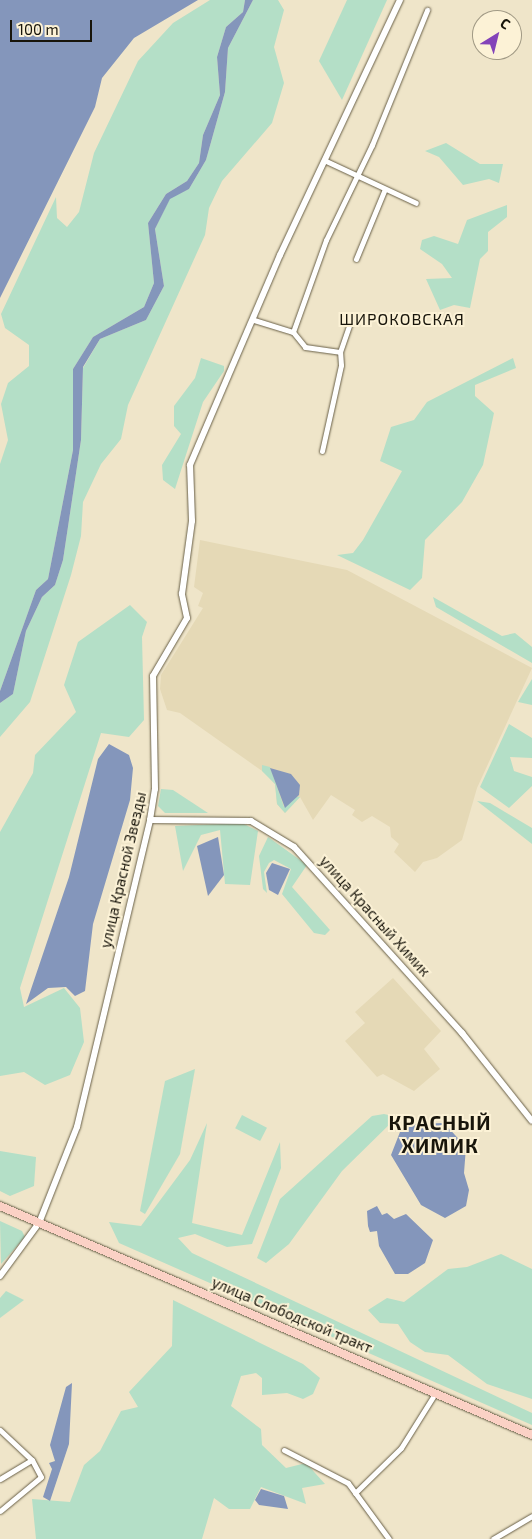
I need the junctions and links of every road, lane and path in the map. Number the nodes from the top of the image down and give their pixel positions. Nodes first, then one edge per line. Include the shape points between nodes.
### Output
1 (400, 0) edge
2 (427, 10) dead end
3 (326, 161) junction
4 (355, 175) junction
5 (384, 191) junction
6 (416, 203) dead end
7 (356, 259) dead end
8 (352, 318) dead end
9 (254, 320) junction
10 (293, 332) junction
11 (340, 352) junction
12 (322, 451) dead end
13 (150, 820) junction
14 (532, 1121) edge
15 (0, 1206) edge
16 (39, 1222) junction
17 (0, 1276) edge
18 (436, 1391) junction
19 (0, 1430) edge
20 (532, 1435) edge
21 (284, 1450) dead end
22 (32, 1460) junction
23 (0, 1479) edge
24 (355, 1493) junction
25 (0, 1511) edge
26 (532, 1516) edge
27 (389, 1539) edge
28 (493, 1539) edge

1 - 3 street, улица Красной Звезды
2 - 4 street via 372,145
3 - 4 street
3 - 9 street, улица Красной Звезды via 280,255
4 - 5 street
4 - 10 street
5 - 6 street
5 - 7 street
8 - 11 street
9 - 10 street
9 - 13 street, улица Красной Звезды via 190,465 192,521 182,594 187,618 153,676 156,789
10 - 11 street via 305,347
11 - 12 street via 342,365
13 - 14 street, улица Красный Химик via 251,821 288,842 313,865 462,1033
13 - 16 street, улица Красной Звезды via 77,1127
15 - 16 main road, улица Слободской тракт
16 - 17 street, улица Красной Звезды
16 - 18 main road, улица Слободской тракт
18 - 20 main road, улица Слободской тракт
18 - 24 street via 401,1448
19 - 22 street
21 - 24 street via 345,1480
22 - 23 street
22 - 25 street via 40,1480
24 - 27 street
26 - 28 street

